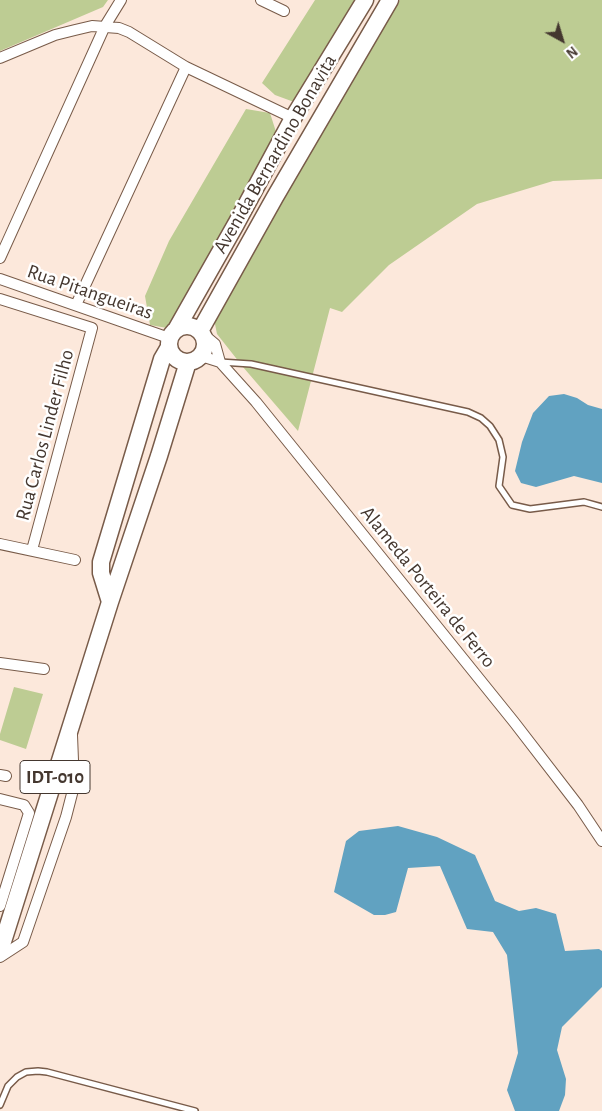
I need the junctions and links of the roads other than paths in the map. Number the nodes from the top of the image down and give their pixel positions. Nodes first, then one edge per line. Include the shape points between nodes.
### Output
1 (121, 0) edge
2 (261, 0) edge
3 (365, 0) edge
4 (390, 0) edge
5 (284, 10) dead end
6 (105, 26) junction
7 (0, 58) edge
8 (186, 67) junction
9 (293, 118) junction
10 (0, 258) edge
11 (0, 279) edge
12 (0, 299) edge
13 (76, 305) junction
14 (201, 332) junction
15 (172, 338) junction
16 (194, 359) junction
17 (220, 362) junction
18 (135, 448) junction
19 (160, 456) junction
20 (602, 507) edge
21 (0, 544) edge
22 (32, 550) junction
23 (75, 560) dead end
24 (110, 602) junction
25 (0, 662) edge
26 (44, 669) dead end
27 (71, 727) junction
28 (0, 798) edge
29 (602, 841) edge
30 (0, 906) edge
31 (0, 951) edge
32 (0, 957) edge
33 (0, 1105) edge
34 (194, 1111) edge

1 - 6 street
2 - 5 street
3 - 9 main road, Avenida Bernardino Bonavita
4 - 14 main road, Avenida Bernardino Bonavita
6 - 7 street via 92,26 55,36
6 - 8 street via 130,32
6 - 10 street
8 - 9 street
8 - 13 street
9 - 15 main road, Avenida Bernardino Bonavita
11 - 13 street, Rua Pitangueiras
12 - 22 street, Rua Carlos Linder Filho via 92,328
13 - 15 street, Rua Pitangueiras
14 - 15 main road via 189,325
14 - 16 main road, Avenida Bernardino Bonavita via 206,343
14 - 17 street, Alameda Porteira de Ferro via 215,344
15 - 16 main road via 175,358
15 - 18 main road, Avenida Bernardino Bonavita via 162,359
16 - 17 street, Alameda Porteira de Ferro
16 - 19 main road, Avenida Bernardino Bonavita
17 - 20 lane via 251,364 468,412 490,426 499,440 503,457 499,486 512,505 530,509 584,502
17 - 29 street, Alameda Porteira de Ferro via 262,409 502,707
18 - 19 main road
18 - 24 main road, Avenida Bernardino Bonavita via 101,562
19 - 24 main road, Avenida Bernardino Bonavita
21 - 22 street
22 - 23 street
24 - 27 main road, IDT-010
25 - 26 street
27 - 31 main road, IDT-010
27 - 32 street via 74,786 66,818 23,942
28 - 30 street via 18,802 29,812
33 - 34 lane via 8,1086 17,1077 38,1071

